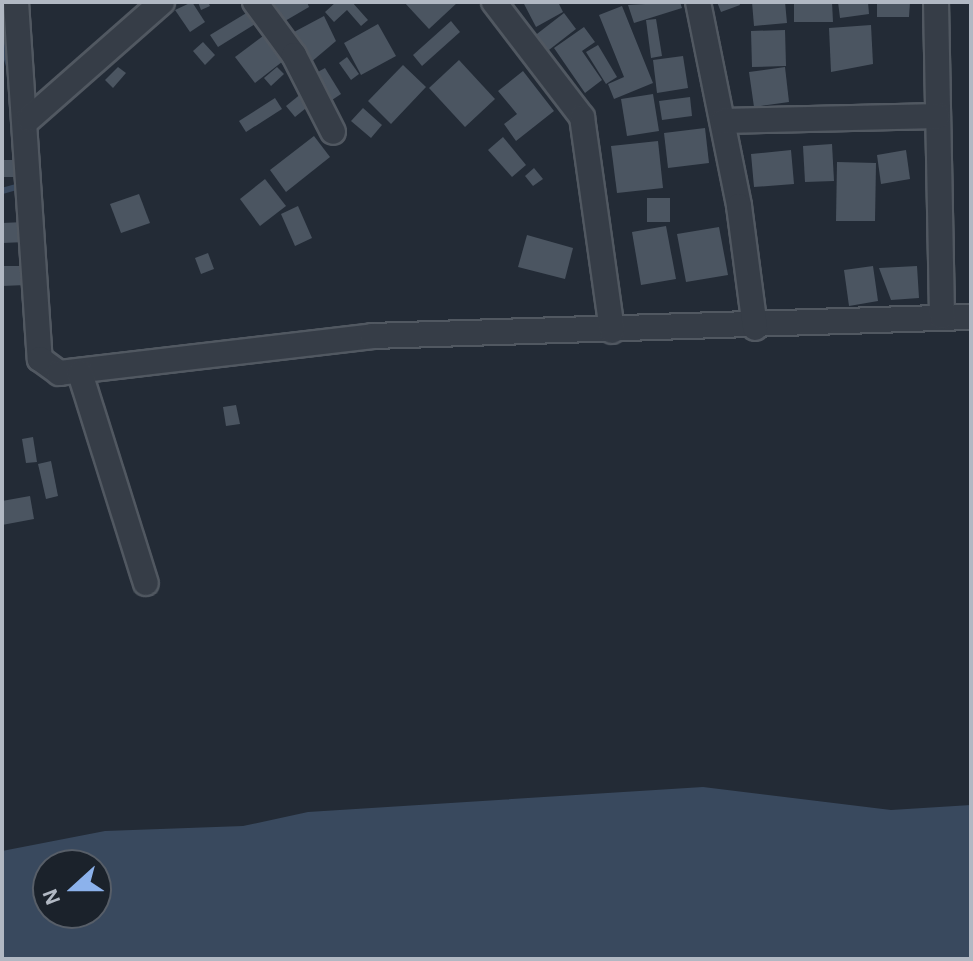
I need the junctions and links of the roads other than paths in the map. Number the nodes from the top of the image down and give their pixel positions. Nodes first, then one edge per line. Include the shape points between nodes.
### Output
1 (162, 2) edge
2 (255, 2) edge
3 (494, 2) edge
4 (698, 2) edge
5 (936, 2) edge
6 (12, 12) edge
7 (938, 116) junction
8 (29, 119) junction
9 (723, 121) junction
10 (333, 132) dead end
11 (942, 317) junction
12 (971, 317) edge
13 (755, 328) junction
14 (612, 331) junction
15 (80, 373) junction
16 (146, 583) dead end

1 - 8 street
2 - 10 street via 294,55
3 - 14 street via 588,131
4 - 9 street
5 - 7 street
6 - 8 street
7 - 9 street
7 - 11 street
8 - 15 street via 40,359 59,373
9 - 13 street
11 - 12 street
11 - 13 street
13 - 14 street
14 - 15 street via 372,336
15 - 16 street

